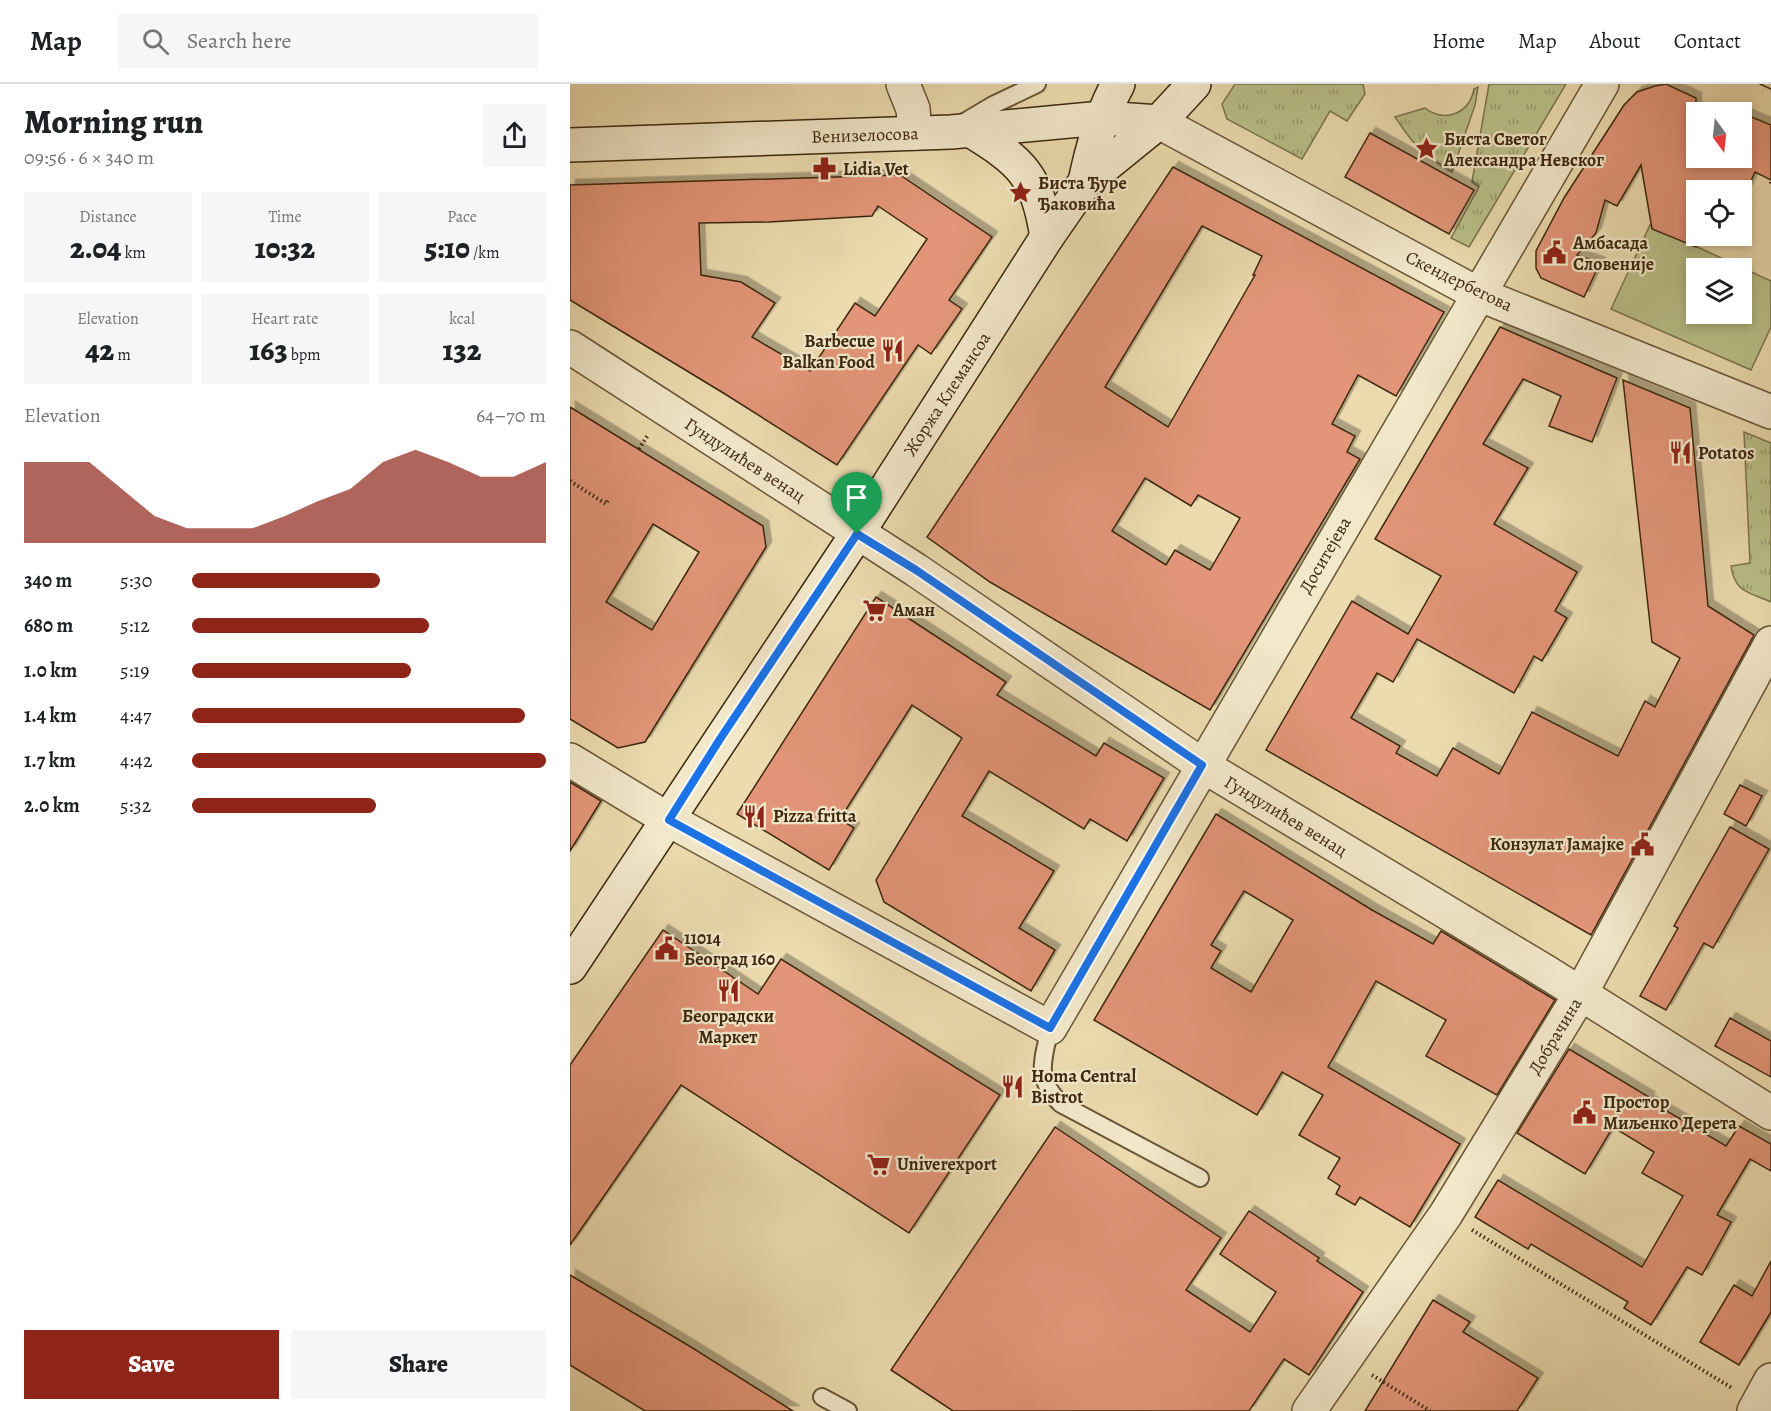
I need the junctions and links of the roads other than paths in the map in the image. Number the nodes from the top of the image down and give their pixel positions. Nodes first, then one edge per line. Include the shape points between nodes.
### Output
1 (903, 84) edge
2 (1037, 84) edge
3 (1118, 84) edge
4 (1194, 84) edge
5 (1602, 84) edge
6 (1102, 118) junction
7 (1159, 123) junction
8 (960, 131) junction
9 (915, 133) junction
10 (570, 145) edge
11 (1085, 182) junction
12 (1047, 237) junction
13 (1478, 294) junction
14 (570, 347) edge
15 (1771, 412) edge
16 (857, 534) junction
17 (1771, 643) edge
18 (570, 760) edge
19 (1202, 765) junction
20 (669, 820) junction
21 (570, 967) edge
22 (1581, 993) junction
23 (1050, 1028) junction
24 (1771, 1113) edge
25 (1200, 1178) dead end
26 (822, 1397) dead end
27 (848, 1411) edge
28 (1309, 1411) edge

1 - 9 street via 913,109
2 - 8 lane via 993,105
3 - 6 street, Жоржа Клемансоа
4 - 7 street, Жоржа Клемансоа
5 - 13 street, Доситејева
6 - 7 street, Венизелосова
6 - 8 street, Венизелосова
6 - 11 street, Жоржа Клемансоа
7 - 11 street, Жоржа Клемансоа
7 - 13 street, Скендербегова
8 - 9 street, Венизелосова
8 - 12 street via 1003,150 1029,179 1038,194
9 - 10 street, Венизелосова
11 - 12 street, Жоржа Клемансоа
12 - 16 street, Жоржа Клемансоа
13 - 15 street, Скендербегова
13 - 19 street, Доситејева
14 - 16 street, Гундулићев венац
16 - 19 street, Гундулићев венац
16 - 20 street, Жоржа Клемансоа
17 - 22 street, Добрачина
18 - 20 street
19 - 22 street, Гундулићев венац
19 - 23 street, Доситејева
20 - 21 street, Жоржа Клемансоа
20 - 23 street
22 - 24 street, Гундулићев венац
22 - 28 street, Добрачина via 1446,1214
23 - 25 lane via 1042,1071 1049,1092 1061,1104
26 - 27 lane

